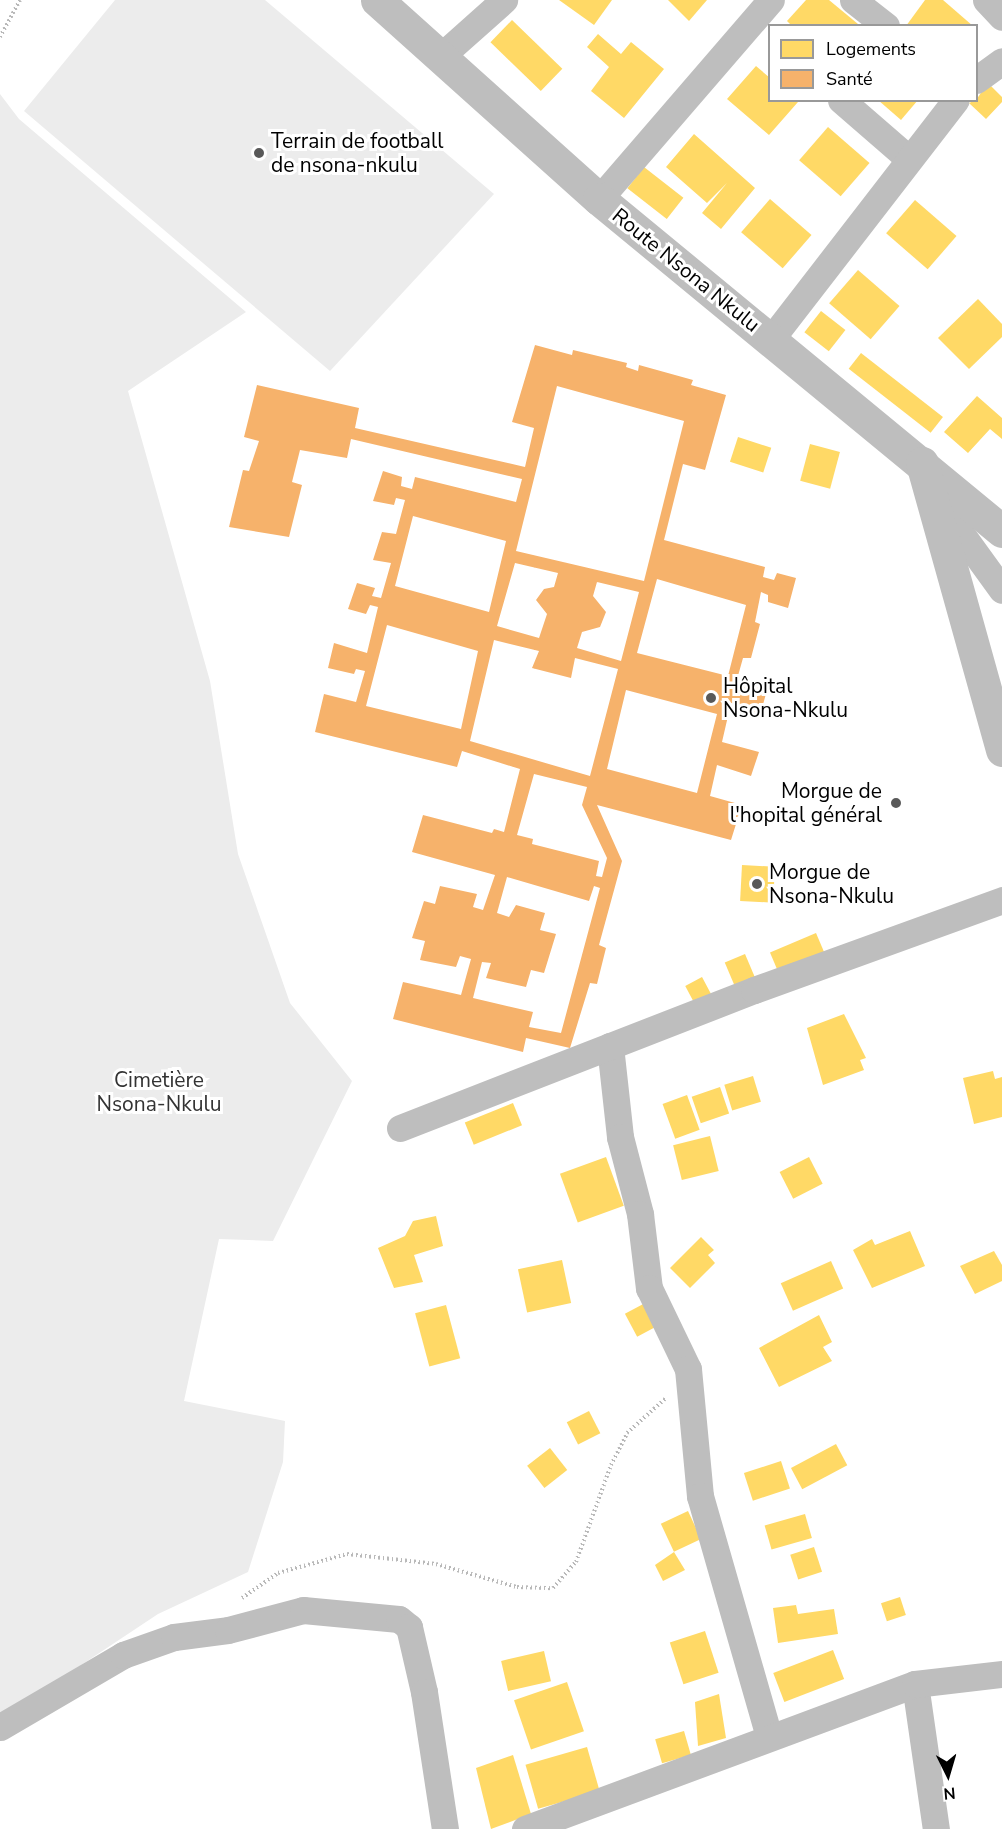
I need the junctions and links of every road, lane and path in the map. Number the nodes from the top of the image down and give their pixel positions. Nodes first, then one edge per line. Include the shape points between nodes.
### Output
1 (20, 0) edge
2 (377, 0) edge
3 (504, 0) edge
4 (853, 0) edge
5 (986, 0) edge
6 (1002, 17) edge
7 (765, 18) edge
8 (883, 24) edge
9 (0, 37) edge
10 (440, 57) junction
11 (1002, 61) edge
12 (978, 79) edge
13 (843, 102) edge
14 (954, 102) edge
15 (909, 159) junction
16 (599, 199) junction
17 (771, 339) junction
18 (922, 463) junction
19 (934, 509) junction
20 (1002, 531) edge
21 (1002, 590) edge
22 (1002, 750) edge
23 (1002, 900) edge
24 (610, 1046) junction
25 (400, 1128) dead end
26 (688, 1369) junction
27 (236, 1602) dead end
28 (1002, 1674) edge
29 (915, 1684) junction
30 (0, 1726) edge
31 (769, 1736) junction
32 (445, 1829) edge
33 (525, 1829) edge
34 (936, 1829) edge

1 - 9 path
2 - 10 street, Route Nsona Nkulu
3 - 10 street
4 - 8 street
5 - 6 street
7 - 16 street
10 - 16 street, Route Nsona Nkulu
11 - 12 street
13 - 15 street
14 - 15 street
15 - 17 street
16 - 17 street, Route Nsona Nkulu
17 - 18 street, Route Nsona Nkulu
18 - 19 street
18 - 20 street, Route Nsona Nkulu
19 - 21 street via 952,521
19 - 22 street
23 - 24 street
24 - 25 street
24 - 26 street via 620,1137 639,1214 649,1288
26 - 27 path via 672,1393 627,1433 611,1465 576,1562 553,1588 517,1587 436,1564 347,1554 278,1573
26 - 31 street via 700,1496
28 - 29 street
29 - 31 street
29 - 34 street
30 - 32 street via 123,1655 174,1637 228,1630 303,1610 399,1619 409,1627 424,1692
31 - 33 street

